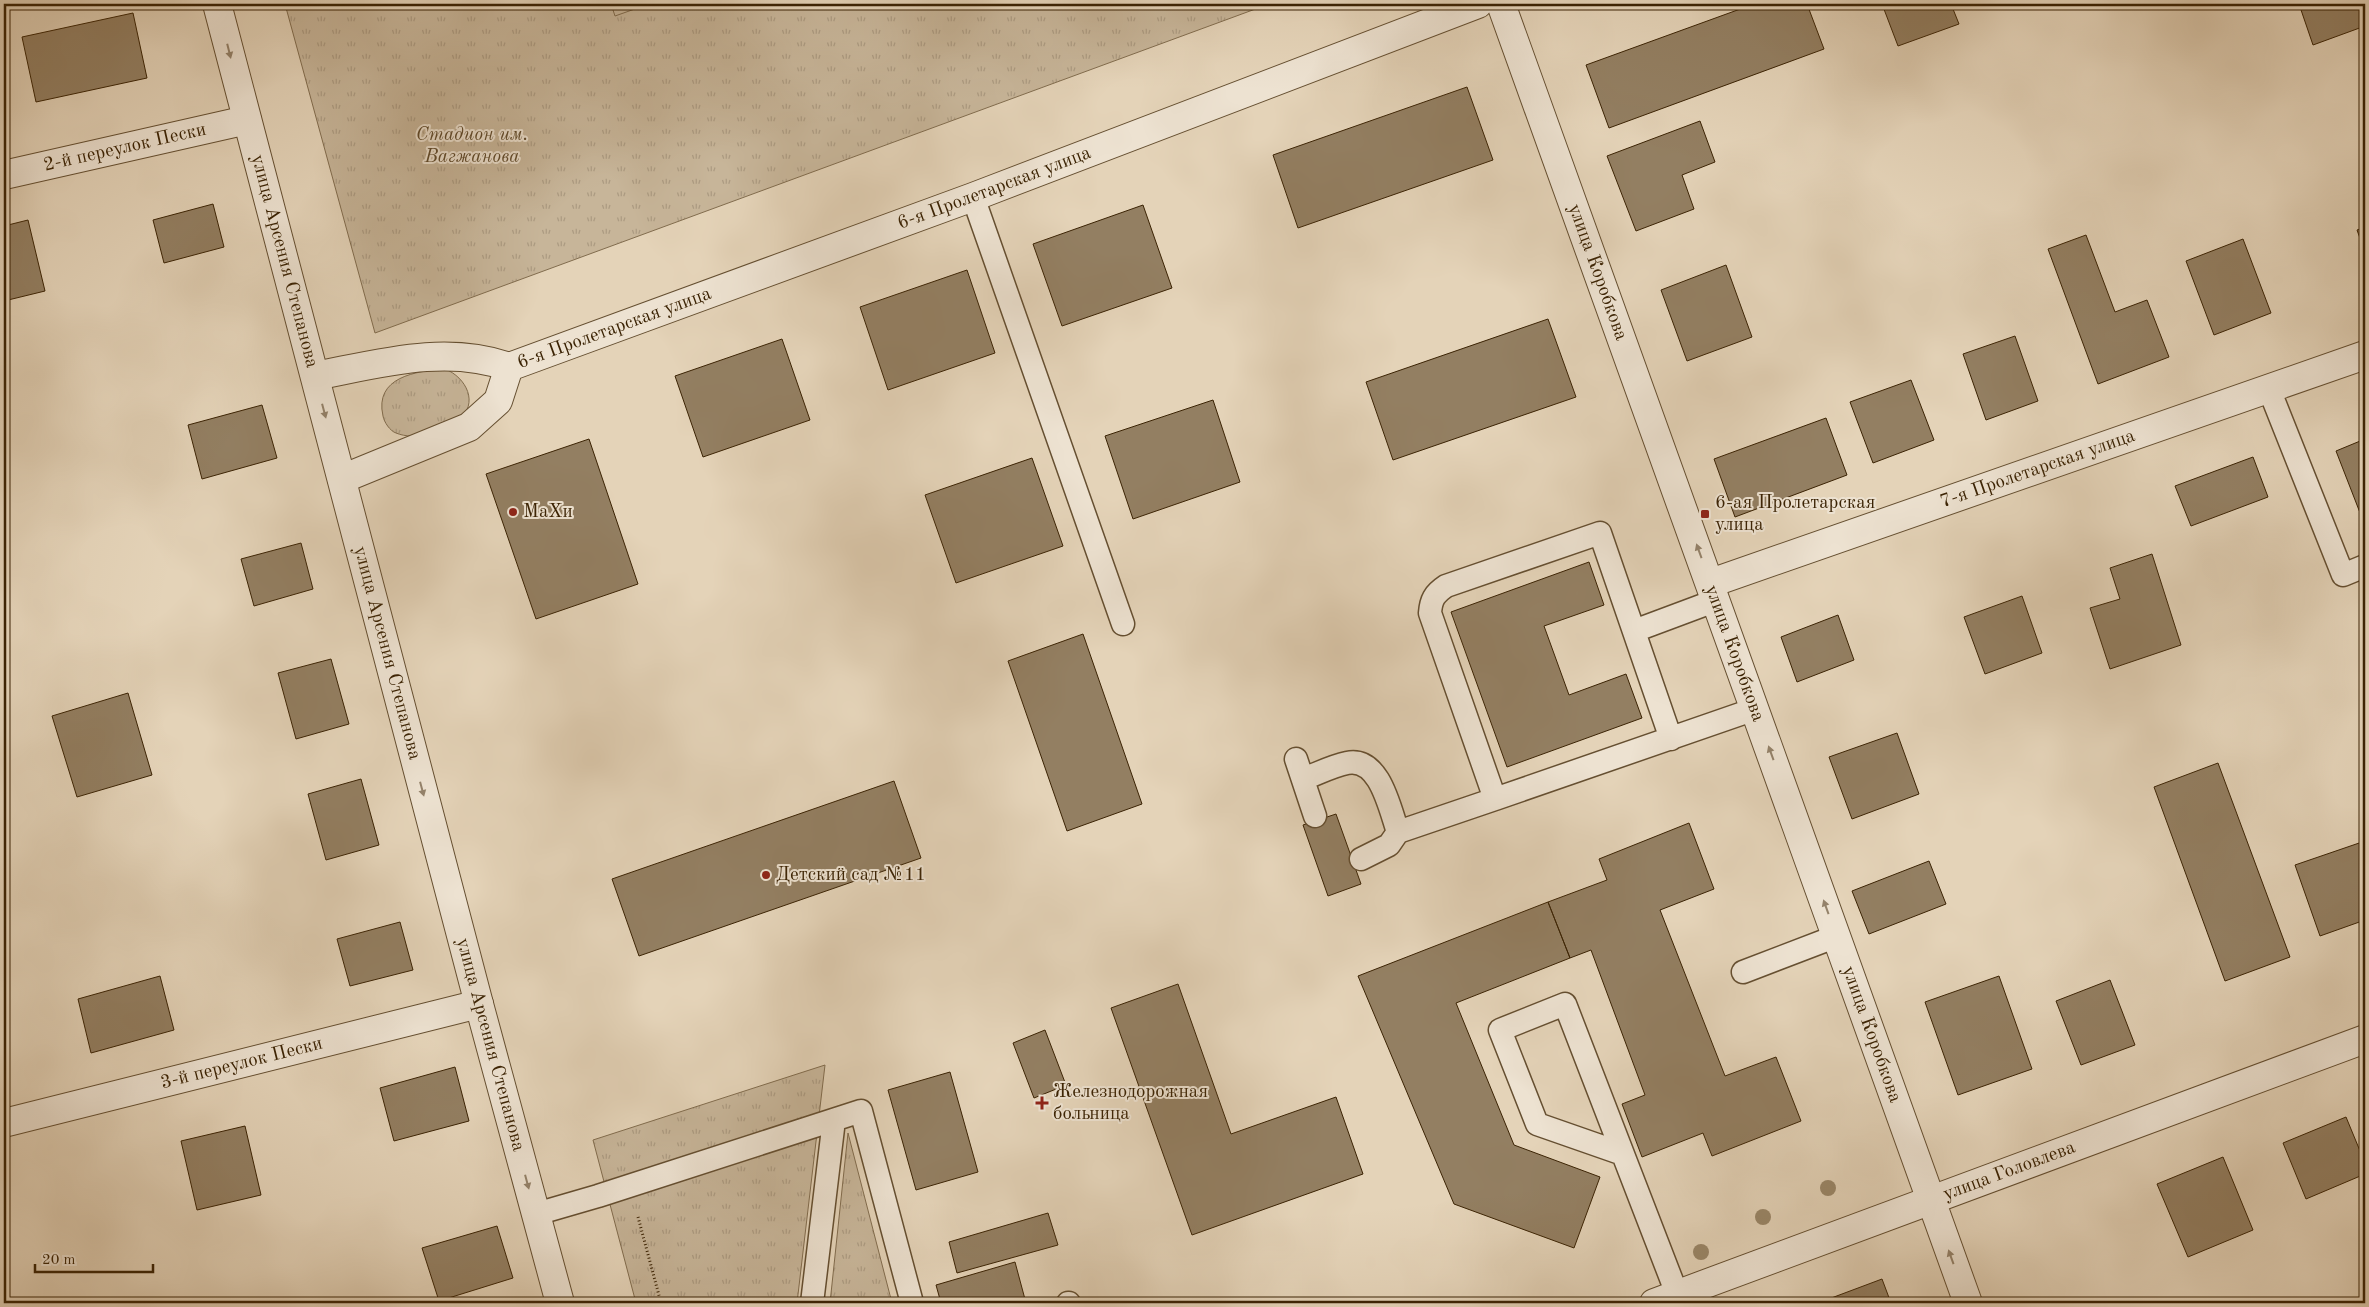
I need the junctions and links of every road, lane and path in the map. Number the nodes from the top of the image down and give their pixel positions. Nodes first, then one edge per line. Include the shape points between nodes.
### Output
1 (218, 4) edge
2 (1478, 4) edge
3 (1501, 4) edge
4 (247, 120) junction
5 (4, 175) edge
6 (972, 197) junction
7 (2365, 355) edge
8 (509, 367) junction
9 (315, 376) junction
10 (2269, 389) junction
11 (342, 479) junction
12 (2365, 566) edge
13 (1714, 592) junction
14 (1123, 624) dead end
15 (1634, 631) junction
16 (1755, 709) junction
17 (1671, 739) junction
18 (1495, 799) junction
19 (1315, 816) dead end
20 (1398, 832) junction
21 (1361, 859) dead end
22 (1836, 936) junction
23 (1743, 972) dead end
24 (479, 1004) junction
25 (2365, 1038) edge
26 (834, 1120) junction
27 (4, 1123) edge
28 (1623, 1154) junction
29 (630, 1186) junction
30 (1930, 1199) junction
31 (536, 1214) junction
32 (1665, 1299) edge
33 (560, 1303) edge
34 (661, 1303) edge
35 (812, 1303) edge
36 (912, 1303) edge
37 (1968, 1303) edge

1 -> 4 street, улица Арсения Степанова
2 - 6 street, 6-я Пролетарская улица
13 -> 3 street, улица Коробкова
4 - 5 street, 2-й переулок Пески
4 - 9 street, улица Арсения Степанова
6 - 8 street, 6-я Пролетарская улица
6 - 14 lane
7 - 10 street, 7-я Пролетарская улица
8 - 9 street, 6-я Пролетарская улица via 485,358 446,356 394,361
8 - 11 street, 6-я Пролетарская улица via 498,401 469,427
9 -> 11 street, улица Арсения Степанова
10 - 12 lane via 2343,575
10 - 13 street, 7-я Пролетарская улица
11 -> 24 street, улица Арсения Степанова
13 - 15 lane
13 - 16 street, улица Коробкова
15 - 17 lane
15 - 18 lane via 1600,533 1446,586 1437,592 1431,601 1430,613
16 - 17 lane
22 -> 16 street, улица Коробкова
17 - 18 lane
18 - 20 lane
19 - 20 lane via 1300,769 1349,763 1367,767 1380,781
20 - 21 lane via 1389,845
22 - 23 lane
22 - 30 street, улица Коробкова
24 - 27 street, 3-й переулок Пески
24 -> 31 street, улица Арсения Степанова
25 - 30 street, улица Головлева
26 - 29 lane
26 - 35 lane
26 - 36 lane via 861,1111
28 - 28 lane via 1565,1004 1500,1030 1537,1124
28 - 32 lane
29 - 31 lane
29 - 34 path
30 - 32 street, улица Головлева
37 -> 30 street, улица Коробкова
31 - 33 street, улица Арсения Степанова

